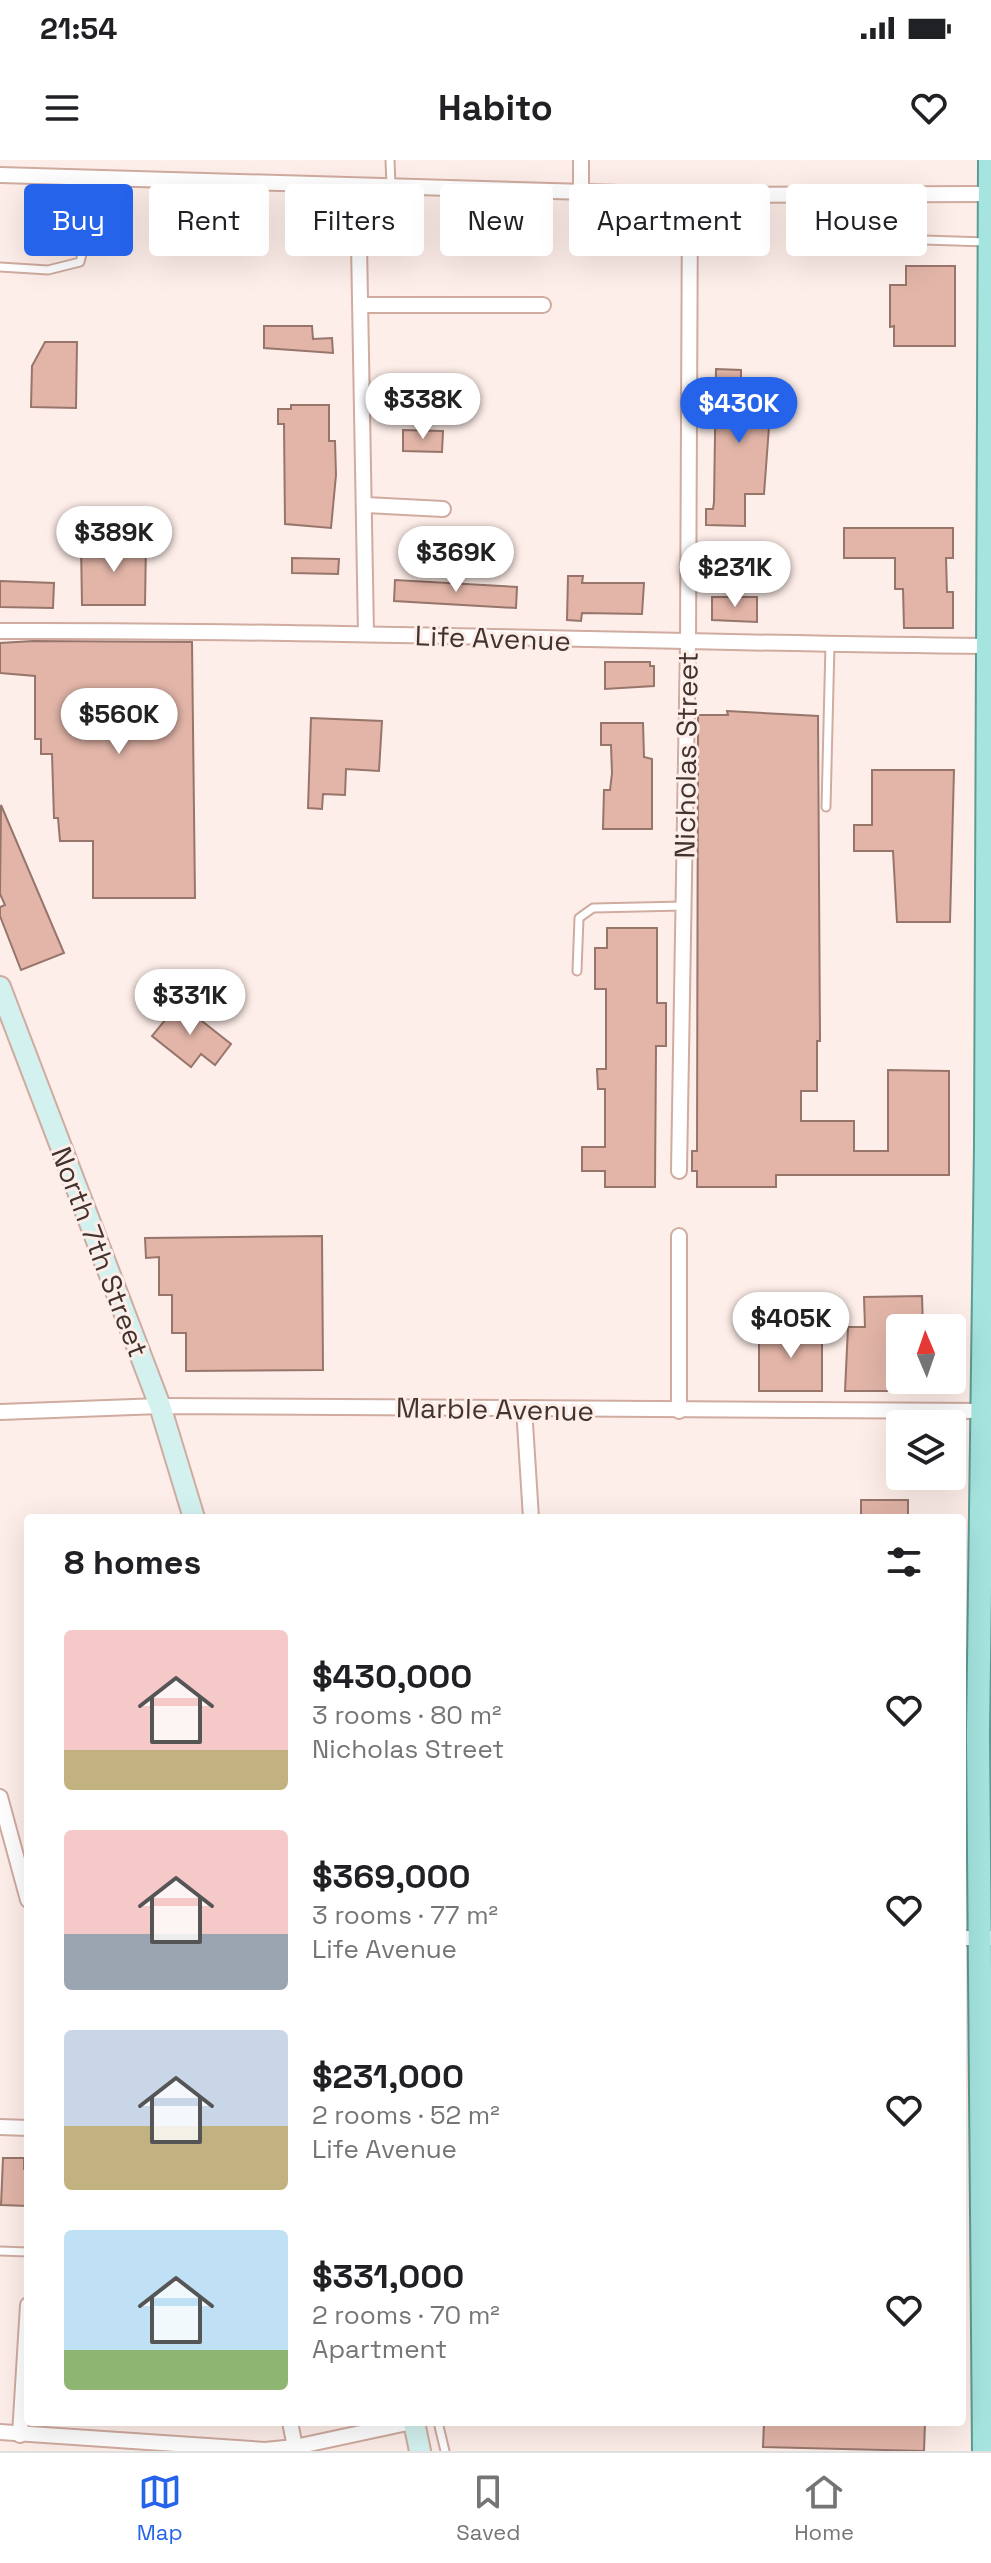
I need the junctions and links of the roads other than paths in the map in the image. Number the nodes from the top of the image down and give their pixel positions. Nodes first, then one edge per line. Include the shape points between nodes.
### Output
1 (390, 160) edge
2 (581, 160) edge
3 (990, 160) edge
4 (991, 166) edge
5 (0, 175) edge
6 (86, 178) junction
7 (391, 184) edge
8 (581, 184) edge
9 (285, 185) edge
10 (424, 188) edge
11 (569, 190) edge
12 (927, 194) edge
13 (990, 194) edge
14 (927, 240) edge
15 (990, 242) edge
16 (360, 256) edge
17 (690, 256) edge
18 (0, 267) edge
19 (361, 305) junction
20 (543, 305) dead end
21 (989, 426) edge
22 (366, 505) junction
23 (443, 509) dead end
24 (0, 631) edge
25 (366, 634) junction
26 (688, 643) junction
27 (830, 644) junction
28 (986, 646) junction
29 (826, 807) dead end
30 (990, 817) edge
31 (684, 906) junction
32 (577, 971) dead end
33 (0, 987) edge
34 (988, 1093) edge
35 (988, 1145) edge
36 (679, 1171) dead end
37 (679, 1236) dead end
38 (160, 1406) junction
39 (524, 1408) junction
40 (679, 1411) junction
41 (985, 1411) edge
42 (0, 1412) edge
43 (193, 1514) edge
44 (531, 1514) edge
45 (970, 1562) edge
46 (985, 1658) edge
47 (970, 1734) edge
48 (0, 1797) edge
49 (985, 1817) edge
50 (24, 1885) edge
51 (978, 1938) edge
52 (0, 2127) edge
53 (24, 2128) edge
54 (986, 2137) edge
55 (0, 2251) edge
56 (24, 2252) edge
57 (24, 2370) edge
58 (291, 2426) edge
59 (396, 2426) edge
60 (414, 2426) edge
61 (439, 2426) edge
62 (0, 2432) edge
63 (20, 2435) junction
64 (295, 2449) edge
65 (420, 2451) edge
66 (445, 2451) edge
67 (984, 2451) edge

1 - 7 lane
2 - 8 street
3 - 4 main road
4 - 13 main road
5 - 6 street
6 - 9 street
6 - 18 lane via 88,229 80,262 48,270
10 - 11 street
12 - 13 street
13 - 15 main road
14 - 15 lane
15 - 21 main road
16 - 19 street
17 - 26 street, Nicholas Street
19 - 20 street
19 - 22 street
21 - 28 main road
22 - 23 street
22 - 25 street
24 - 25 street, Life Avenue
25 - 26 street, Life Avenue
26 - 27 street, Life Avenue
26 - 31 street, Nicholas Street
27 - 28 street, Life Avenue
27 - 29 lane
28 - 30 main road
30 - 34 main road
31 - 32 lane via 593,908 579,918
31 - 36 street, Nicholas Street
33 - 38 street, North 7th Street
34 - 35 main road
35 - 41 main road
37 - 40 street
38 - 39 street, Marble Avenue
38 - 42 street, Marble Avenue
38 - 43 street, North 7th Street
39 - 40 street, Marble Avenue
39 - 44 street
40 - 41 street, Marble Avenue
41 - 45 main road
45 - 46 main road
46 - 47 main road
47 - 49 main road
48 - 50 street
49 - 51 main road
51 - 54 main road
52 - 53 street
54 - 67 main road
55 - 56 lane
57 - 63 street
58 - 64 street
59 - 64 street
60 - 65 street
61 - 66 lane
62 - 63 street
63 - 64 street

